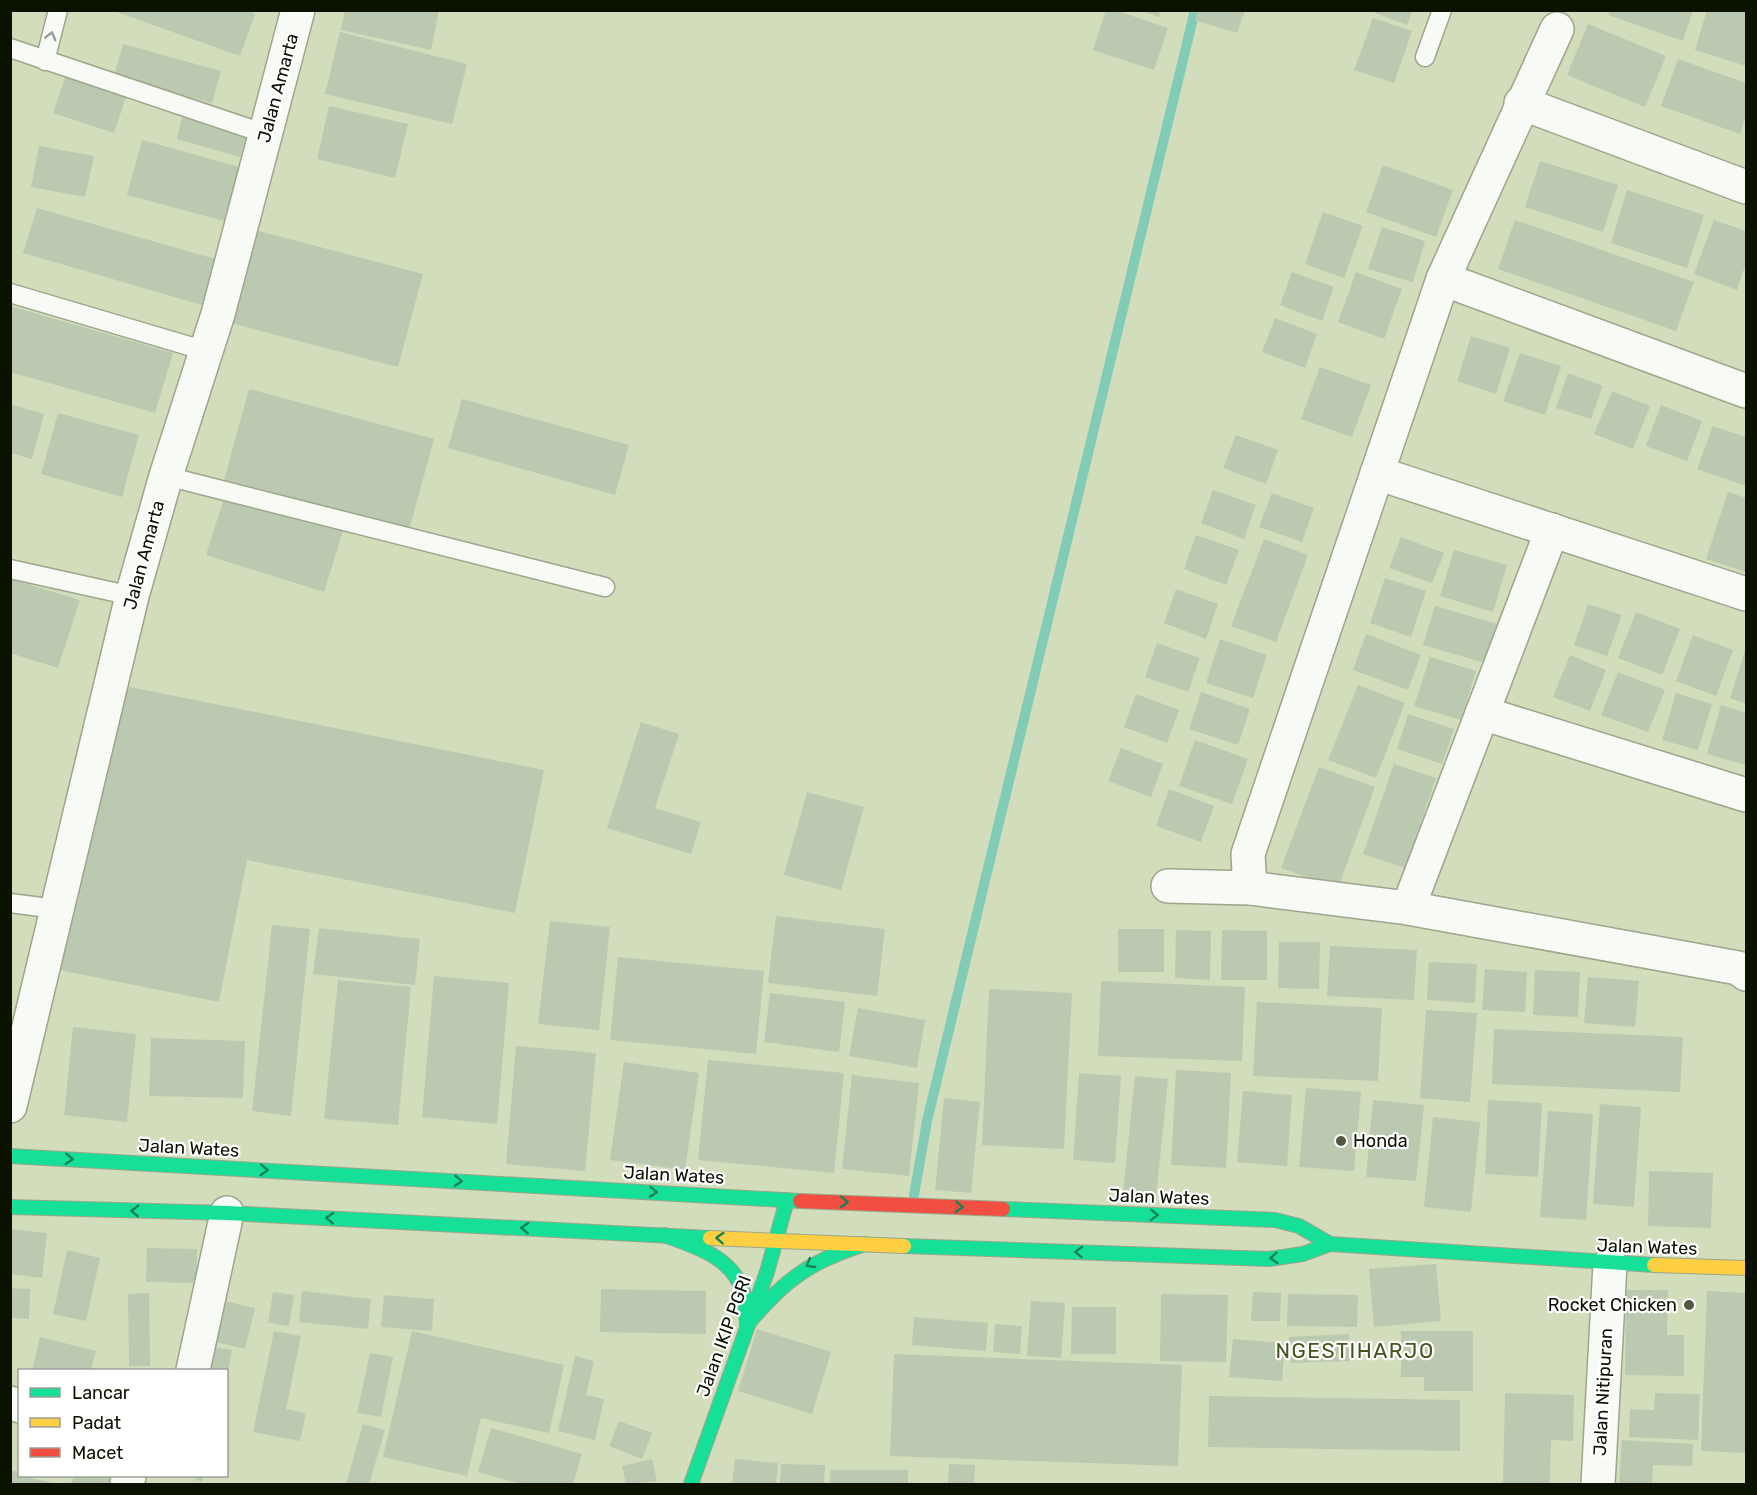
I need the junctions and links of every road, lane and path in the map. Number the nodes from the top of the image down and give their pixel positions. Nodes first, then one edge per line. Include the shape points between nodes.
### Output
1 (58, 10) edge
2 (298, 10) edge
3 (1442, 10) edge
4 (1557, 29) dead end
5 (10, 48) edge
6 (1425, 57) dead end
7 (45, 61) junction
8 (1521, 103) junction
9 (266, 134) junction
10 (1746, 188) edge
11 (1443, 279) junction
12 (10, 293) edge
13 (206, 351) junction
14 (1746, 391) edge
15 (1377, 473) junction
16 (166, 476) junction
17 (1552, 530) junction
18 (10, 569) edge
19 (605, 587) dead end
20 (1746, 594) edge
21 (132, 596) junction
22 (1482, 713) junction
23 (1746, 795) edge
24 (1168, 886) dead end
25 (1250, 888) junction
26 (10, 903) edge
27 (1408, 908) junction
28 (56, 909) junction
29 (1746, 974) edge
30 (10, 1106) edge
31 (10, 1156) edge
32 (787, 1200) junction
33 (10, 1207) edge
34 (227, 1213) junction
35 (664, 1235) junction
36 (778, 1241) junction
37 (865, 1244) junction
38 (1330, 1244) junction
39 (1610, 1264) junction
40 (1746, 1268) edge
41 (747, 1325) junction
42 (193, 1369) edge
43 (691, 1485) edge
44 (1598, 1485) edge

7 -> 1 lane
2 - 9 street, Jalan Amarta
3 - 6 lane
4 - 8 street
5 - 7 lane
7 - 9 lane
8 - 10 street
8 - 11 street
9 - 13 street, Jalan Amarta
11 - 14 street
11 - 15 street
12 - 13 lane
13 - 16 street, Jalan Amarta
15 - 17 street
15 - 25 street via 1248,854
16 - 19 lane
16 - 21 street, Jalan Amarta
17 - 20 street
17 - 22 street
18 - 21 lane
21 - 28 street, Jalan Amarta
22 - 23 street
22 - 27 street
24 - 25 street
25 - 27 street
26 - 28 lane
27 - 29 street via 1738,968
28 - 30 street, Jalan Amarta
31 -> 32 main road, Jalan Wates
32 - 36 main road, Jalan IKIP PGRI
32 -> 38 main road, Jalan Wates via 1275,1220 1299,1226
34 -> 33 main road, Jalan Wates
35 -> 34 main road, Jalan Wates
34 - 42 street
36 -> 35 main road, Jalan Wates
35 - 41 main road via 710,1252 727,1265 741,1285
36 - 37 main road, Jalan Wates
36 - 41 main road, Jalan IKIP PGRI
38 -> 37 main road, Jalan Wates via 1303,1254 1269,1259
37 -> 41 main road via 823,1256 789,1278
38 - 39 main road, Jalan Wates
39 - 40 main road, Jalan Wates
39 - 44 street, Jalan Nitipuran
41 - 43 main road, Jalan IKIP PGRI

